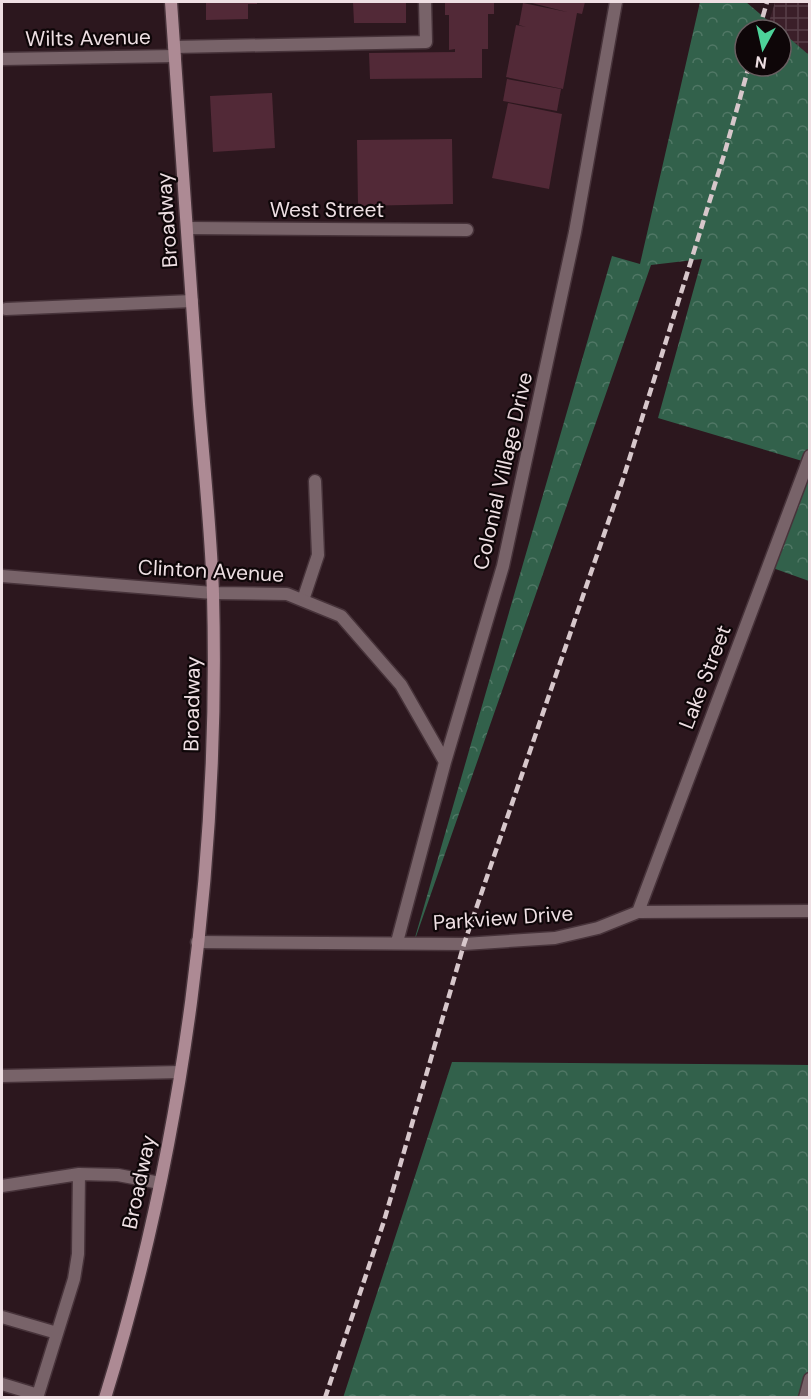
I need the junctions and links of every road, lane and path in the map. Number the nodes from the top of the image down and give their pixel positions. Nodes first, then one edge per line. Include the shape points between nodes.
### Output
1 (171, 2) edge
2 (425, 2) edge
3 (616, 2) edge
4 (174, 52) junction
5 (2, 59) edge
6 (187, 228) junction
7 (467, 230) dead end
8 (192, 302) junction
9 (6, 309) dead end
10 (810, 456) edge
11 (315, 481) dead end
12 (2, 576) edge
13 (213, 593) junction
14 (303, 600) junction
15 (445, 762) junction
16 (810, 911) edge
17 (638, 912) junction
18 (197, 942) junction
19 (397, 942) junction
20 (180, 1072) junction
21 (2, 1076) edge
22 (79, 1174) junction
23 (160, 1183) junction
24 (2, 1186) edge
25 (2, 1317) edge
26 (57, 1333) junction
27 (810, 1379) edge
28 (2, 1384) edge
29 (37, 1396) edge
30 (105, 1398) edge
31 (805, 1398) edge

1 - 4 street, Broadway
2 - 4 street, Wilts Avenue via 426,42
3 - 15 street, Colonial Village Drive via 575,232 503,566
4 - 5 street, Wilts Avenue
4 - 6 street, Broadway
6 - 7 street, West Street
6 - 8 street, Broadway
8 - 9 street
8 - 13 street, Broadway
10 - 17 street, Lake Street
11 - 14 street via 318,555
12 - 13 street, Clinton Avenue
13 - 14 street, Clinton Avenue via 287,594
13 - 18 street, Broadway via 210,799
14 - 15 street, Clinton Avenue via 341,616 401,685
15 - 19 street, Colonial Village Drive
16 - 17 street, Parkview Drive
17 - 19 street, Parkview Drive via 598,928 555,938 464,944
18 - 19 street, Parkview Drive
18 - 20 street, Broadway
20 - 21 street
20 - 23 street, Broadway
22 - 23 street via 118,1175
22 - 24 street
22 - 26 street via 78,1254
23 - 30 street, Broadway
25 - 26 street
26 - 29 street
27 - 31 street
28 - 29 street

